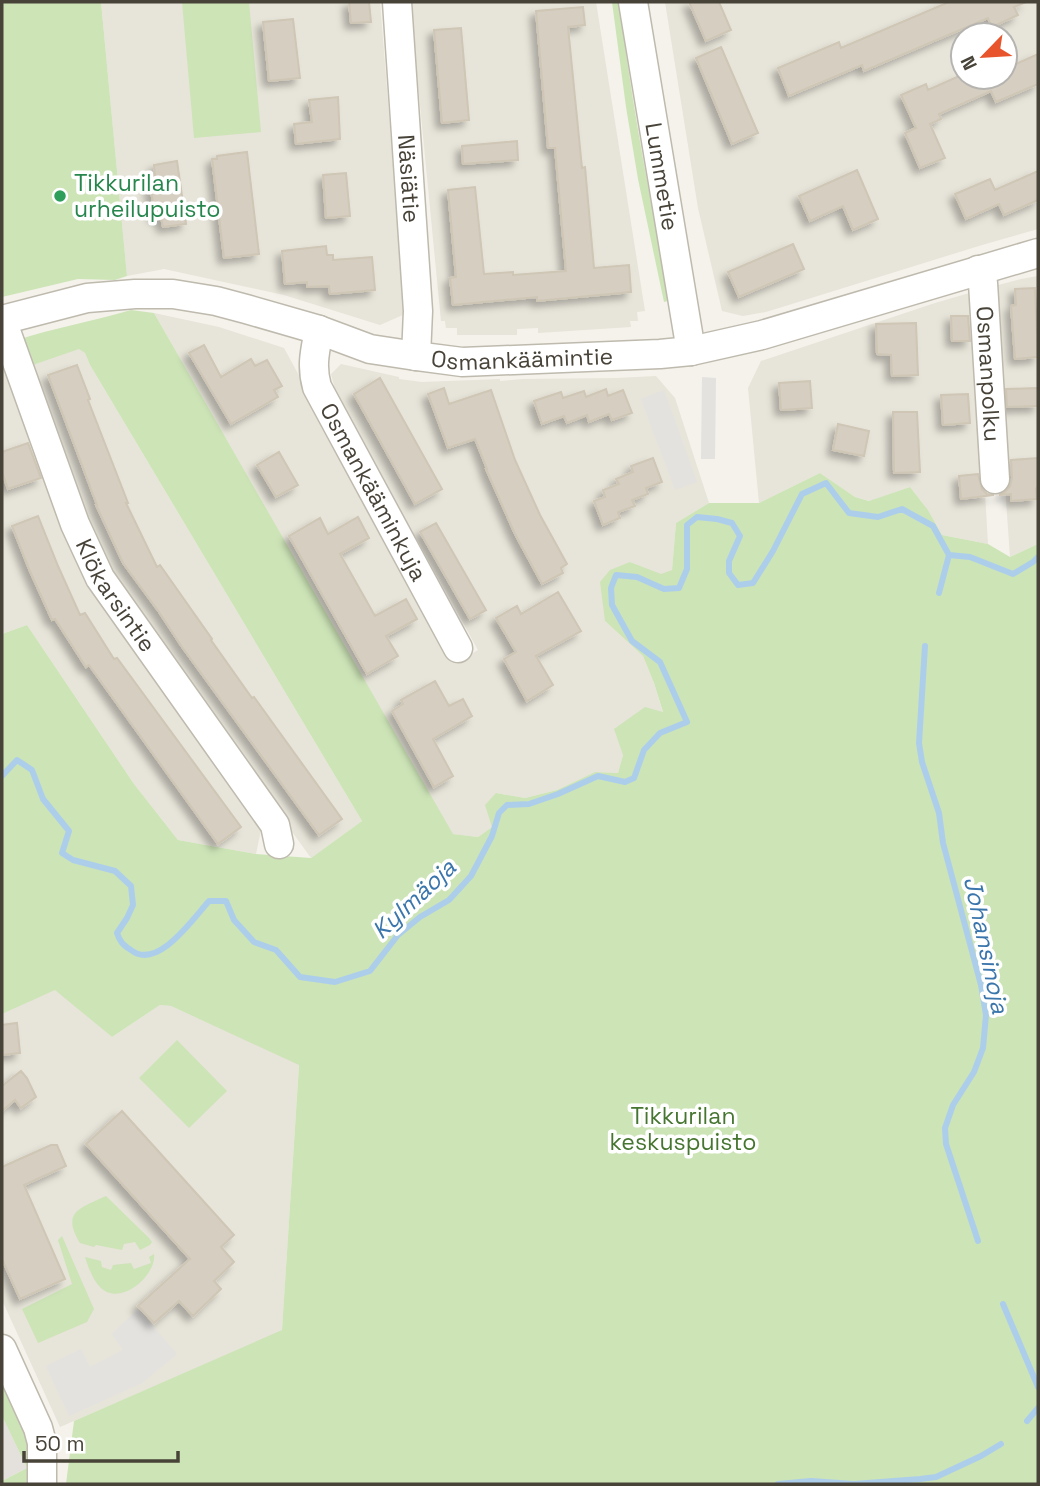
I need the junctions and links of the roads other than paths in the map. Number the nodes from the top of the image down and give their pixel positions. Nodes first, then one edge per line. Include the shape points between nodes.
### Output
1 (397, 2) edge
2 (633, 2) edge
3 (1038, 253) edge
4 (978, 270) junction
5 (2, 320) edge
6 (319, 330) junction
7 (691, 351) junction
8 (416, 356) junction
9 (995, 479) dead end
10 (458, 648) dead end
11 (279, 844) dead end
12 (2, 1349) edge
13 (42, 1484) edge

1 - 8 street, Näsiätie via 418,311
2 - 7 street, Lummetie
3 - 4 street, Osmankäämintie
4 - 7 street, Osmankäämintie via 762,335
4 - 9 street, Osmanpolku
5 - 6 street, Osmankäämintie via 87,298 173,294
5 - 11 street, Klökarsintie via 75,524 100,578 275,825
6 - 8 street, Osmankäämintie via 370,349
6 - 10 street, Osmankääminkuja via 313,361 317,387
7 - 8 street, Osmankäämintie via 462,362
12 - 13 street via 42,1443

